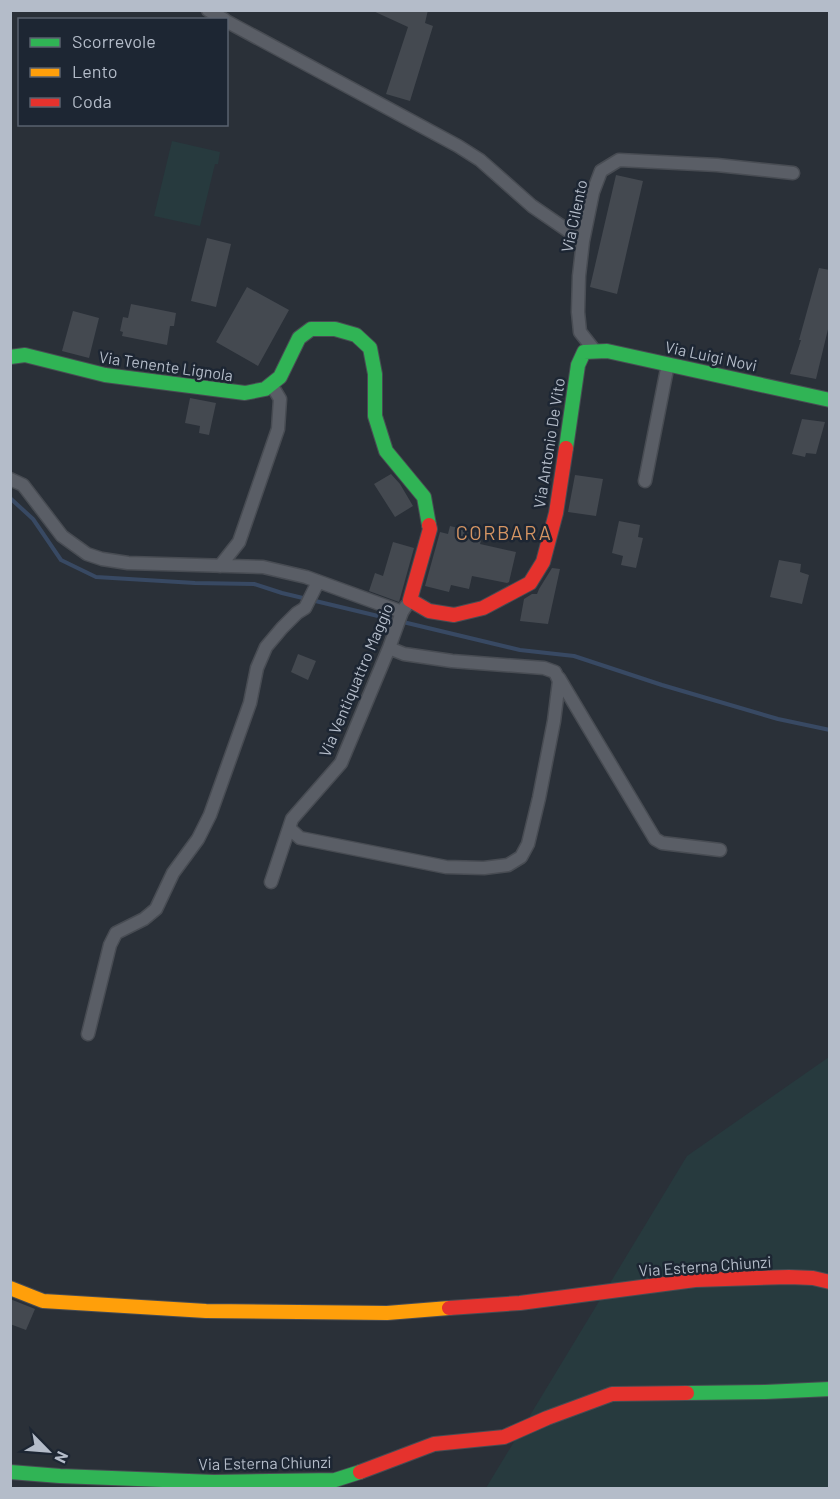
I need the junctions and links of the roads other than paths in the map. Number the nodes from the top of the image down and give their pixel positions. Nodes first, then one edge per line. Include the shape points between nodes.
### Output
1 (208, 10) edge
2 (222, 18) edge
3 (228, 21) edge
4 (793, 173) dead end
5 (583, 241) junction
6 (589, 352) junction
7 (10, 357) edge
8 (668, 364) junction
9 (271, 384) junction
10 (830, 400) edge
11 (10, 479) edge
12 (645, 481) dead end
13 (220, 566) junction
14 (318, 582) junction
15 (410, 600) junction
16 (402, 612) junction
17 (388, 648) junction
18 (557, 676) junction
19 (289, 828) junction
20 (720, 850) dead end
21 (272, 882) dead end
22 (88, 1034) dead end
23 (830, 1282) edge
24 (10, 1288) edge
25 (830, 1389) edge
26 (10, 1472) edge

1 - 2 street
3 - 5 street via 458,146
4 - 5 street, Via Cilento via 619,160 601,171
5 - 6 street, Via Cilento via 579,332
6 - 8 main road, Via Luigi Novi via 607,351
6 - 15 main road, Via Antonio De Vito via 578,365 556,513 543,562 530,584 483,608 454,615 429,611
7 - 9 main road, Via Tenente Lignola via 26,355 105,375 245,393
8 - 10 main road, Via Luigi Novi
8 - 12 street
9 - 13 street via 280,399 278,429 239,542
9 - 15 main road via 280,376 299,338 311,329 334,329 356,335 370,348 375,374 375,416 386,451 424,497 430,529
11 - 13 street via 23,485 62,536 87,554 128,563
13 - 14 street via 263,567
14 - 16 street
14 - 22 street via 305,608 266,647 214,804 198,839 173,873 156,909 116,933
15 - 16 street, Via Ventiquattro Maggio
16 - 17 street, Via Ventiquattro Maggio
17 - 18 street via 452,661 544,668
17 - 19 street, Via Ventiquattro Maggio via 341,763 292,819
18 - 19 street via 554,721 528,844 521,857 508,865 446,867 300,838
18 - 20 street via 655,839
19 - 21 street, Via Ventiquattro Maggio
23 - 24 main road, Via Esterna Chiunzi via 789,1277 696,1280 520,1303 387,1313 206,1311 44,1301
25 - 26 main road, Via Esterna Chiunzi via 612,1394 504,1437 434,1444 335,1480 214,1482

